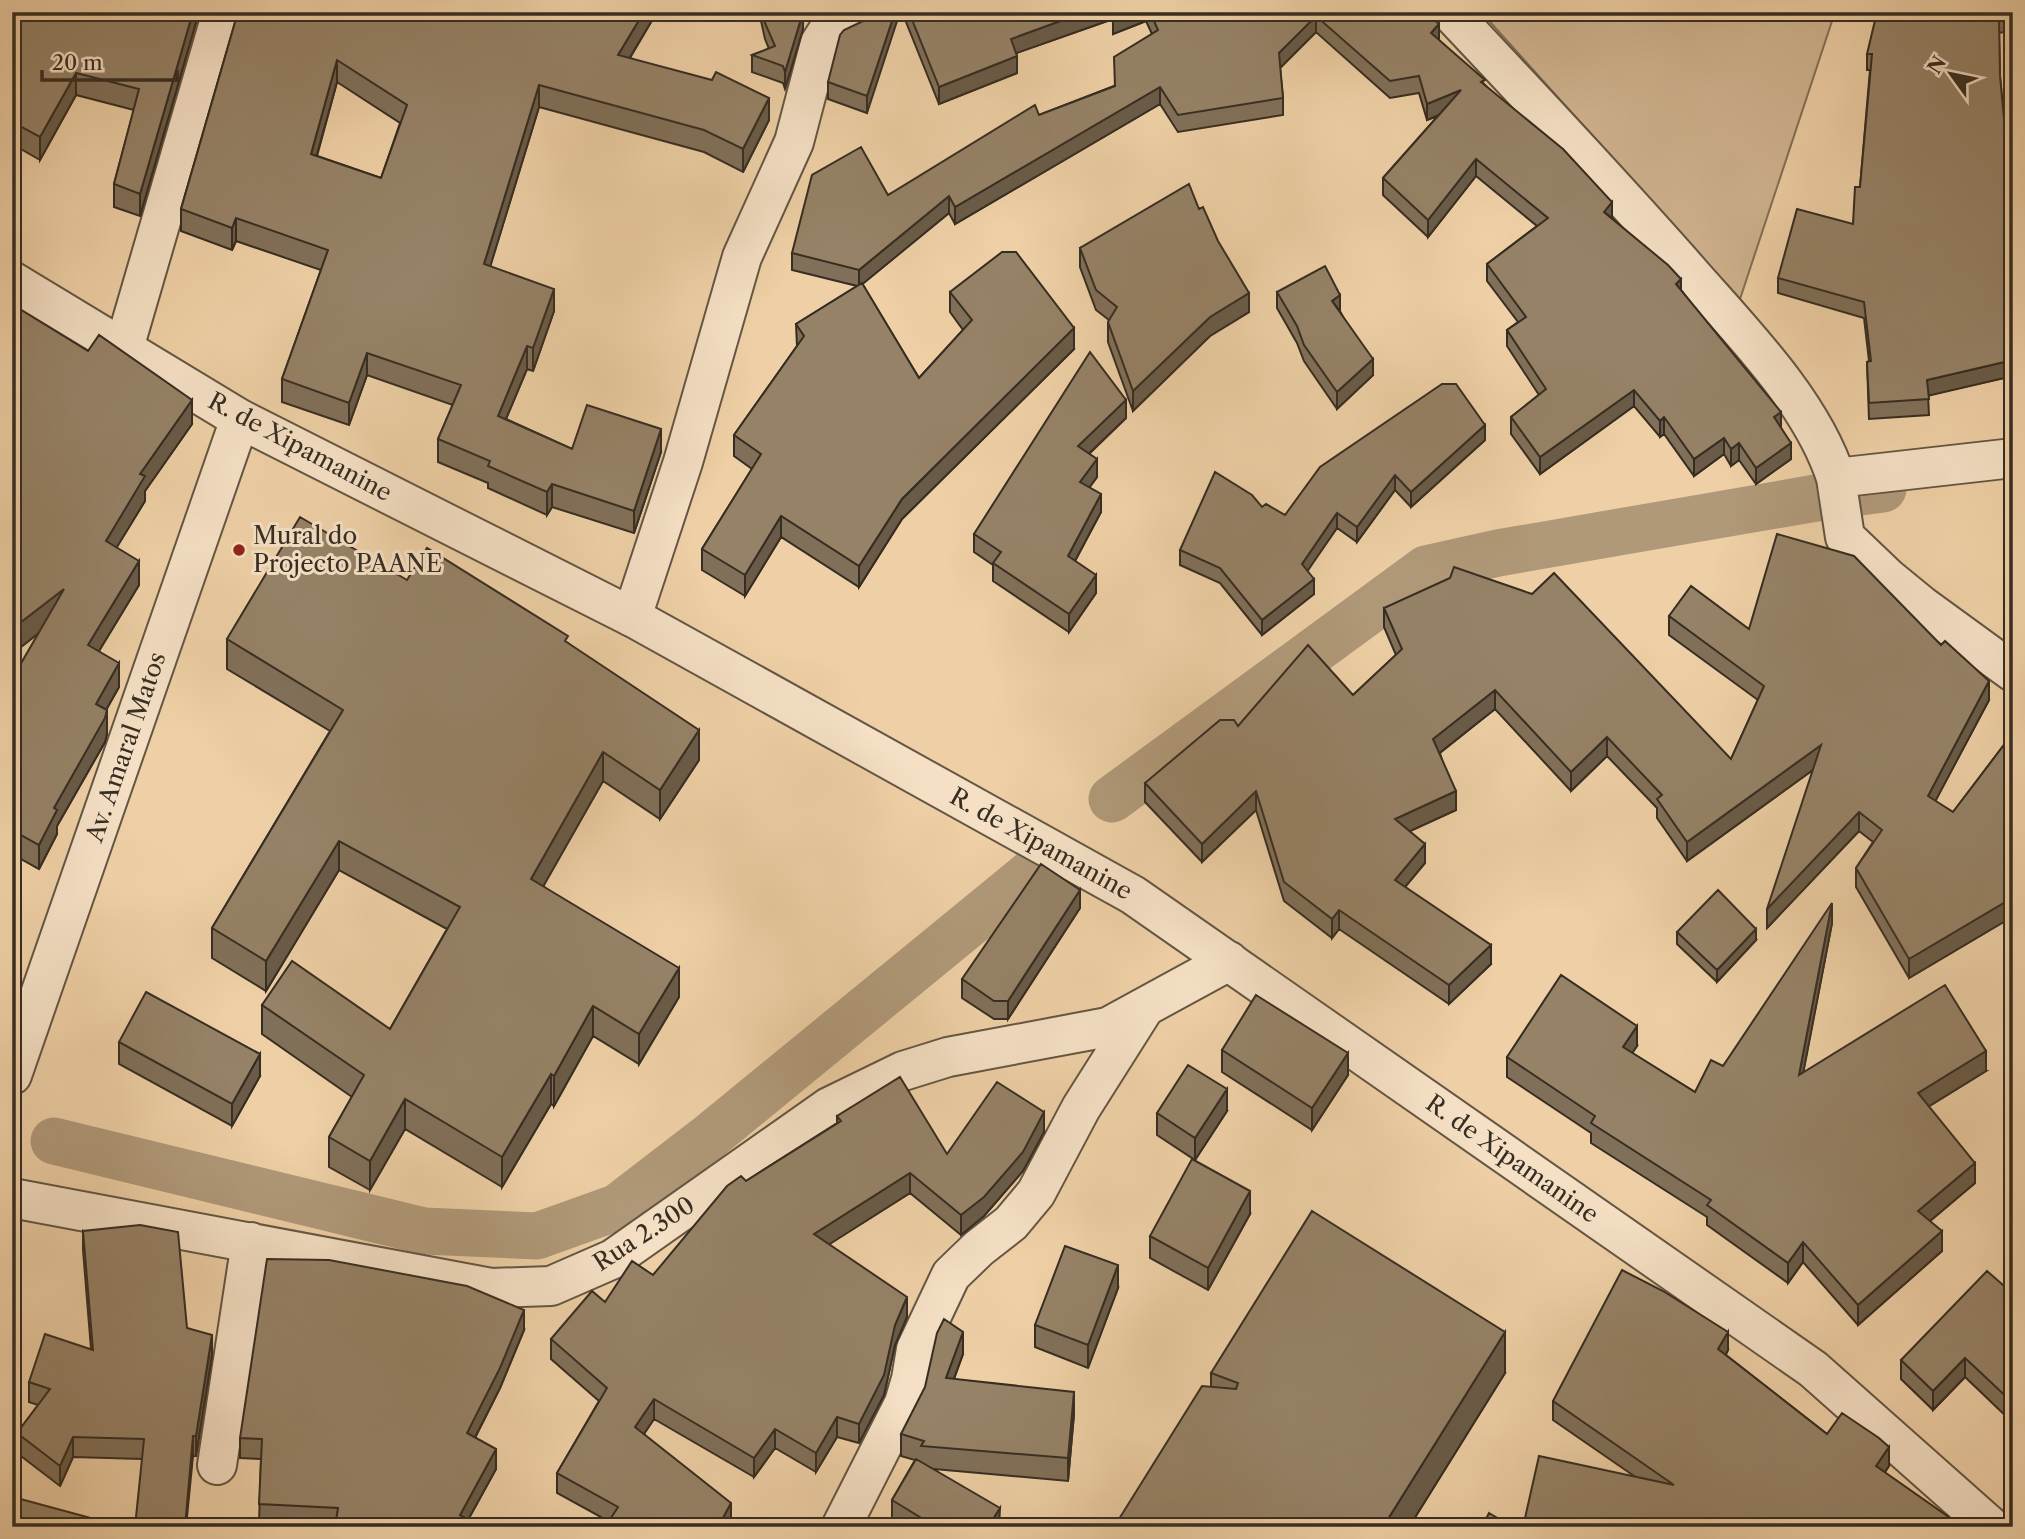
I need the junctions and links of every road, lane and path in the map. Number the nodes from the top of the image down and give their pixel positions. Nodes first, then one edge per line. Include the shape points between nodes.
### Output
1 (222, 12) edge
2 (866, 12) edge
3 (1450, 12) edge
4 (12, 281) edge
5 (124, 348) junction
6 (240, 419) junction
7 (2013, 458) edge
8 (1836, 478) junction
9 (632, 617) junction
10 (2013, 672) edge
11 (1229, 961) junction
12 (1143, 1010) junction
13 (12, 1074) edge
14 (12, 1198) edge
15 (251, 1242) junction
16 (217, 1465) dead end
17 (841, 1527) edge
18 (1991, 1527) edge

1 - 5 street
2 - 9 street via 829,29 820,43 794,142 742,257
3 - 8 street via 1604,175 1752,343 1828,453
4 - 5 street, R. de Xipamanine
5 - 6 street, R. de Xipamanine
6 - 9 street, R. de Xipamanine
6 - 13 street, Av. Amaral Matos
7 - 8 street
8 - 10 street via 1844,537 1921,605
9 - 11 street, R. de Xipamanine via 1133,895
11 - 12 street, Rua 2.300
11 - 18 street, R. de Xipamanine via 1813,1369
12 - 15 street, Rua 2.300 via 1108,1027 903,1071 829,1107 613,1259 551,1286 491,1287
12 - 17 street via 1081,1108 1036,1193 1011,1223 951,1275 916,1349 904,1403
14 - 15 street, Rua 2.300
15 - 16 street

